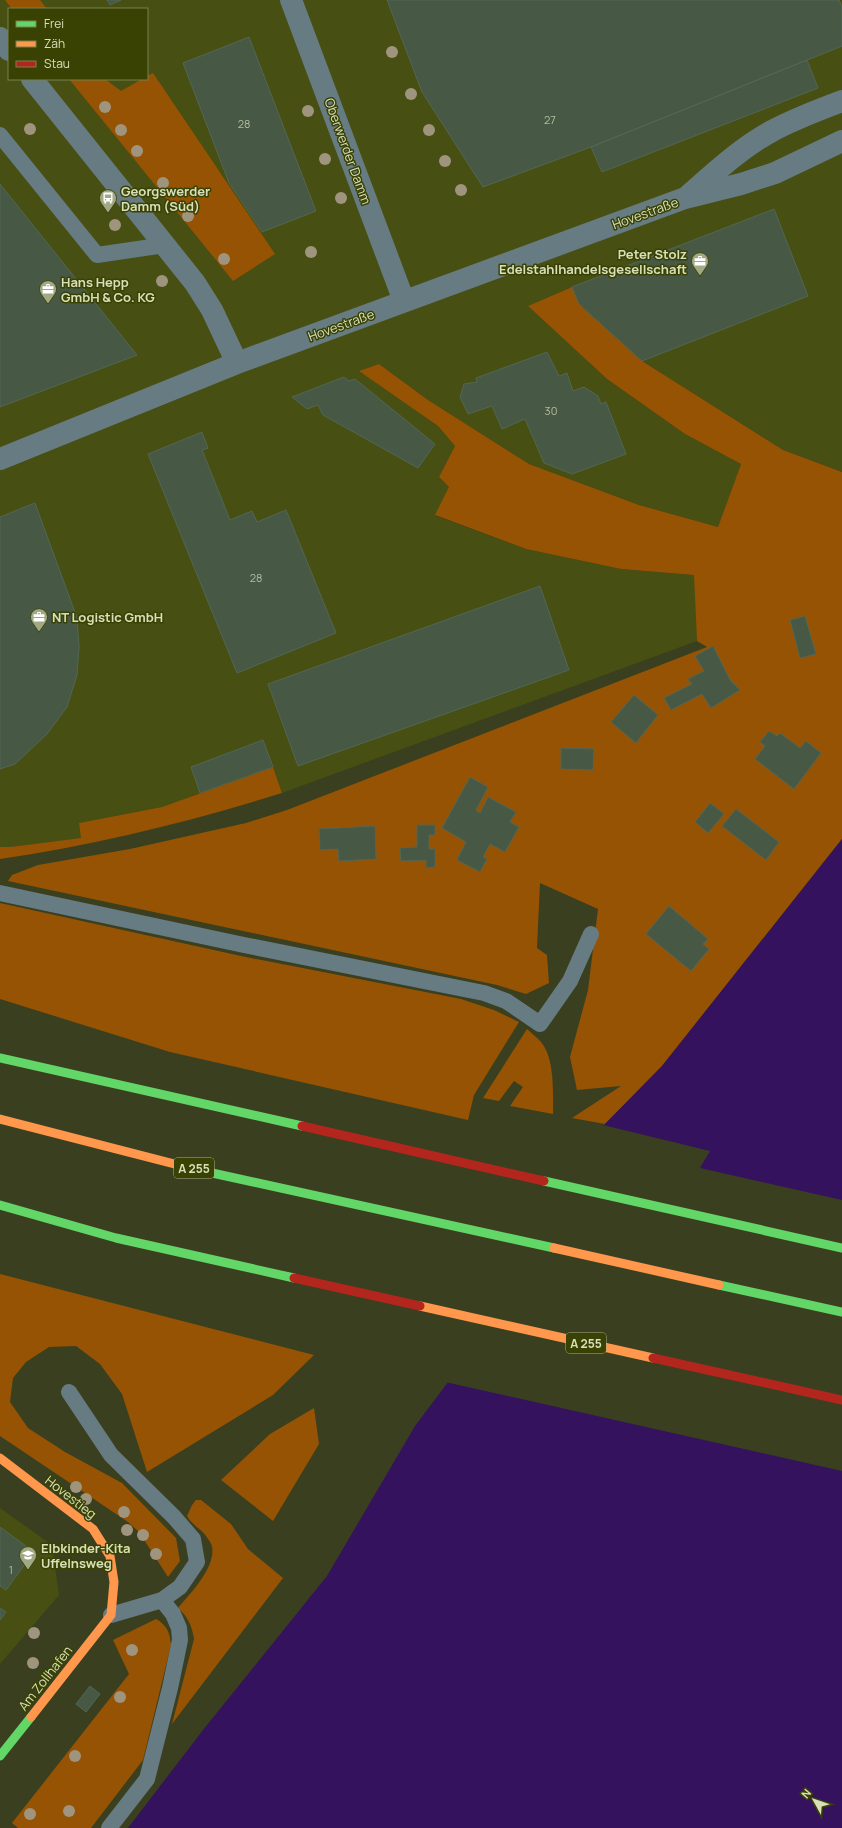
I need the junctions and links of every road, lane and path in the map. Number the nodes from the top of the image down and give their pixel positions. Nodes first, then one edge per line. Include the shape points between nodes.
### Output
1 (291, 0) edge
2 (0, 38) edge
3 (8, 49) edge
4 (33, 80) edge
5 (842, 101) edge
6 (0, 135) edge
7 (842, 141) edge
8 (685, 198) junction
9 (165, 245) junction
10 (404, 302) junction
11 (237, 363) junction
12 (0, 459) edge
13 (0, 893) edge
14 (591, 934) dead end
15 (0, 1054) edge
16 (0, 1058) edge
17 (12, 1060) junction
18 (0, 1119) edge
19 (0, 1205) edge
20 (842, 1248) edge
21 (842, 1312) edge
22 (69, 1392) dead end
23 (842, 1400) edge
24 (0, 1458) edge
25 (162, 1600) junction
26 (111, 1615) junction
27 (0, 1756) edge
28 (109, 1828) edge

1 - 10 street, Oberwerder Damm
2 - 3 street
4 - 9 street
5 - 8 street, Hovestraße via 799,117 770,132 728,161
6 - 9 lane via 97,255
7 - 8 street, Hovestraße via 775,173
8 - 10 street, Hovestraße
9 - 11 street via 195,283 212,310
10 - 11 street, Hovestraße
11 - 12 street, Hovestraße
13 - 14 lane via 251,947 484,993 506,1001 540,1024 570,981
15 - 17 main road
16 - 17 main road
17 - 20 main road
18 - 21 main road, A 255 via 203,1171
19 - 23 main road, A 255 via 116,1238
22 - 25 lane via 111,1455 193,1539 197,1562 180,1587
24 - 26 main road, Hovestieg via 92,1530 110,1556 114,1582
25 - 26 lane
25 - 28 lane via 180,1628 170,1688 147,1779
26 - 27 main road, Am Zollhafen

